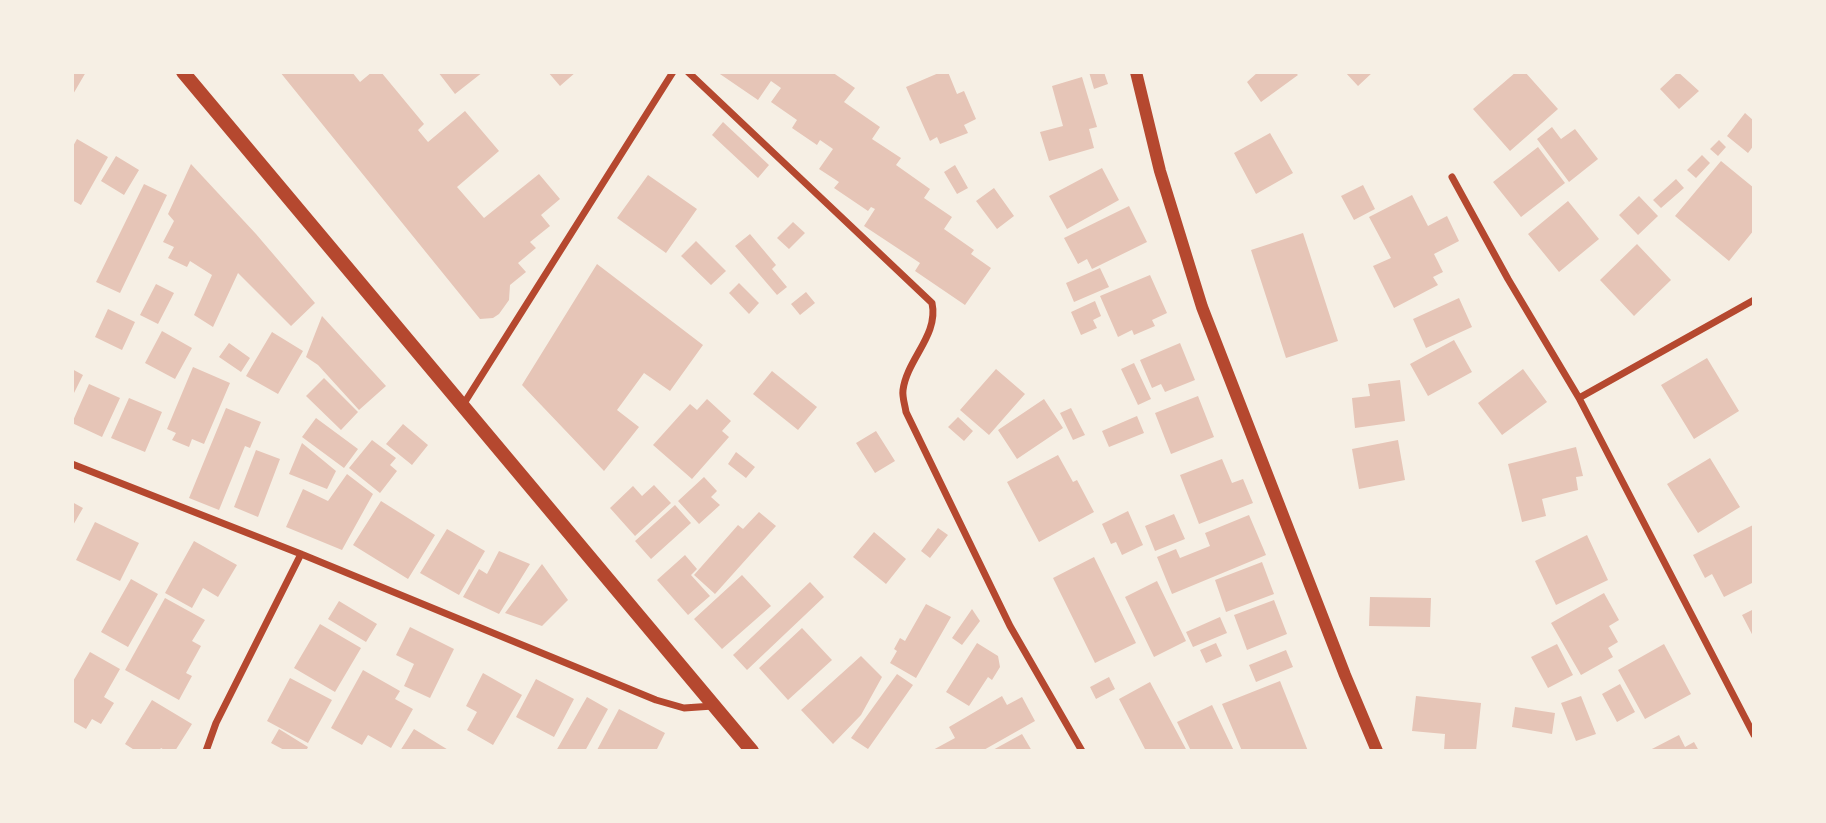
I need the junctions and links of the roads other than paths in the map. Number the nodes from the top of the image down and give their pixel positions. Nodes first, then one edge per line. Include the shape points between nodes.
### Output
1 (183, 72) edge
2 (673, 72) edge
3 (688, 72) edge
4 (1136, 72) edge
5 (1452, 177) dead end
6 (1754, 300) edge
7 (1579, 398) junction
8 (463, 405) junction
9 (72, 464) edge
10 (301, 554) junction
11 (716, 706) junction
12 (1754, 735) edge
13 (206, 751) edge
14 (752, 751) edge
15 (1082, 751) edge
16 (1377, 751) edge

1 - 8 main road
2 - 8 street
3 - 15 street via 932,303 935,317 902,392 906,412 1010,626
4 - 16 street via 1160,171 1202,307
5 - 7 street
6 - 7 street
7 - 12 street
8 - 11 main road
9 - 10 street
10 - 11 street via 656,701 684,708
10 - 13 street
11 - 14 main road

